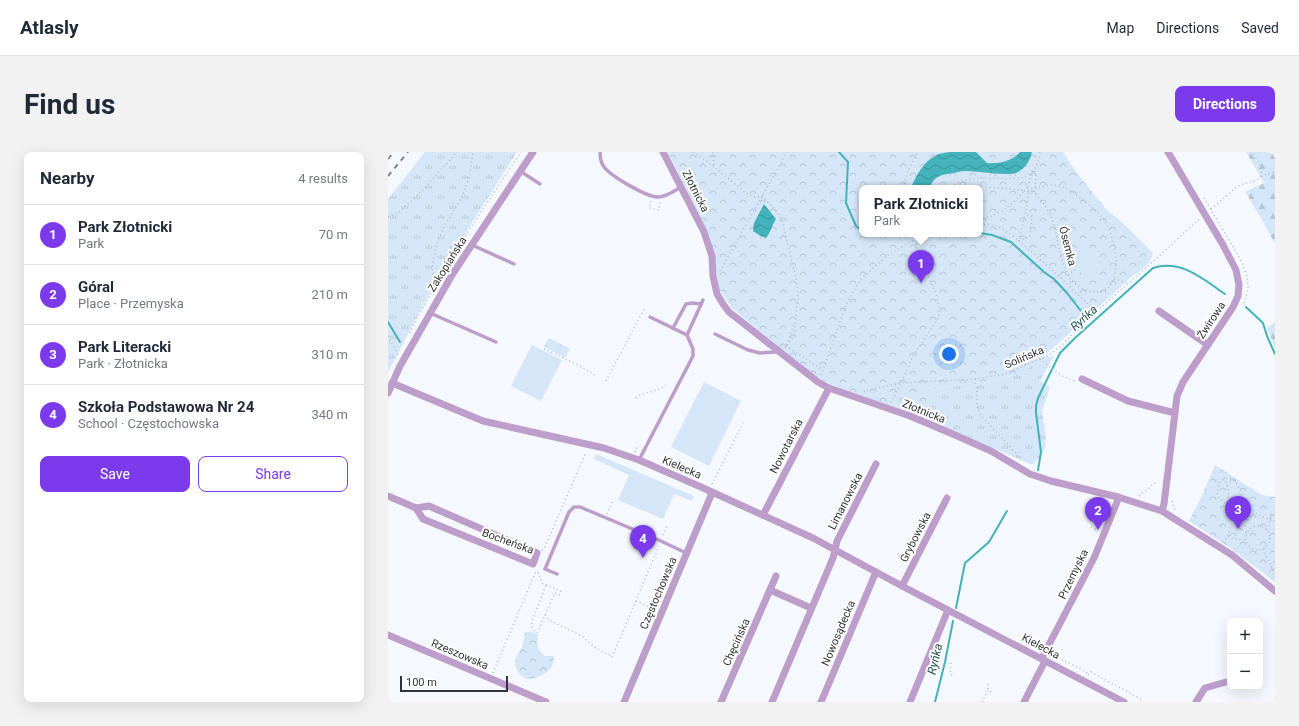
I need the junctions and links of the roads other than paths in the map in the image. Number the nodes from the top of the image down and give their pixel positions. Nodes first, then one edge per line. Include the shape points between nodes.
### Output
1 (533, 152) edge
2 (600, 152) edge
3 (663, 152) edge
4 (1168, 152) edge
5 (520, 171) junction
6 (540, 184) dead end
7 (681, 187) junction
8 (472, 245) junction
9 (514, 264) dead end
10 (704, 300) dead end
11 (701, 304) junction
12 (1159, 311) dead end
13 (430, 313) junction
14 (650, 317) dead end
15 (673, 328) junction
16 (715, 334) dead end
17 (687, 335) junction
18 (496, 342) dead end
19 (1208, 345) junction
20 (777, 350) junction
21 (1086, 381) road end
22 (392, 383) junction
23 (829, 388) junction
24 (388, 392) edge
25 (1174, 413) junction
26 (639, 460) junction
27 (876, 464) dead end
28 (710, 492) junction
29 (388, 496) edge
30 (1118, 497) junction
31 (947, 498) dead end
32 (416, 508) junction
33 (1162, 511) junction
34 (763, 515) junction
35 (834, 549) junction
36 (686, 553) junction
37 (876, 572) junction
38 (557, 574) dead end
39 (776, 576) dead end
40 (902, 586) junction
41 (770, 590) junction
42 (1275, 591) edge
43 (811, 608) junction
44 (948, 610) junction
45 (388, 635) edge
46 (1043, 660) junction
47 (1226, 682) dead end
48 (546, 702) edge
49 (624, 702) edge
50 (721, 702) edge
51 (772, 702) edge
52 (821, 702) edge
53 (910, 702) edge
54 (1024, 702) edge
55 (1124, 702) edge
56 (1196, 702) edge

1 - 5 street, Zakopiańska
2 - 7 lane via 600,159 610,172 629,185 651,195 663,196
3 - 7 street, Złotnicka
4 - 19 street, Żwirowa via 1236,270 1238,278 1238,296
5 - 6 lane
5 - 8 street, Zakopiańska
7 - 20 street, Złotnicka via 704,232 712,256 718,297 729,312
8 - 9 lane
8 - 13 street, Zakopiańska
10 - 11 lane
11 - 15 lane via 686,304
11 - 17 lane
12 - 19 street
13 - 18 lane
13 - 22 street, Zakopiańska
14 - 15 lane
15 - 17 lane
16 - 20 lane via 748,350 760,353
17 - 26 lane via 693,356
19 - 25 street, Żwirowa via 1183,382
20 - 23 street, Złotnicka
21 - 25 street via 1128,401
22 - 24 street, Zakopiańska
22 - 26 street, Kielecka via 483,421 589,444
23 - 30 street, Złotnicka via 910,416 979,445 1030,474
23 - 34 street, Nowotarska
25 - 33 street, Żwirowa
26 - 28 street, Kielecka
27 - 35 street, Limanowska
28 - 34 street, Kielecka
28 - 36 street, Częstochowska
29 - 32 street, Bocheńska
30 - 33 street, Złotnicka
30 - 46 street, Przemyska via 1094,558
31 - 40 street, Grybowska
32 - 32 street, Bocheńska via 423,519 534,568 537,553 429,506
33 - 42 street, Złotnicka via 1232,555
34 - 35 street, Kielecka
35 - 37 street, Kielecka
35 - 43 street
36 - 38 lane via 605,517 574,507 569,512 546,569
36 - 49 street, Częstochowska
37 - 40 street, Kielecka
37 - 52 street, Nowosądecka
39 - 41 street, Chęcińska
40 - 44 street, Kielecka
41 - 43 street
41 - 50 street, Chęcińska
43 - 51 street
44 - 46 street, Kielecka
44 - 53 street
45 - 48 street, Rzeszowska
46 - 54 street, Przemyska
46 - 55 street, Kielecka
47 - 56 street via 1205,688

